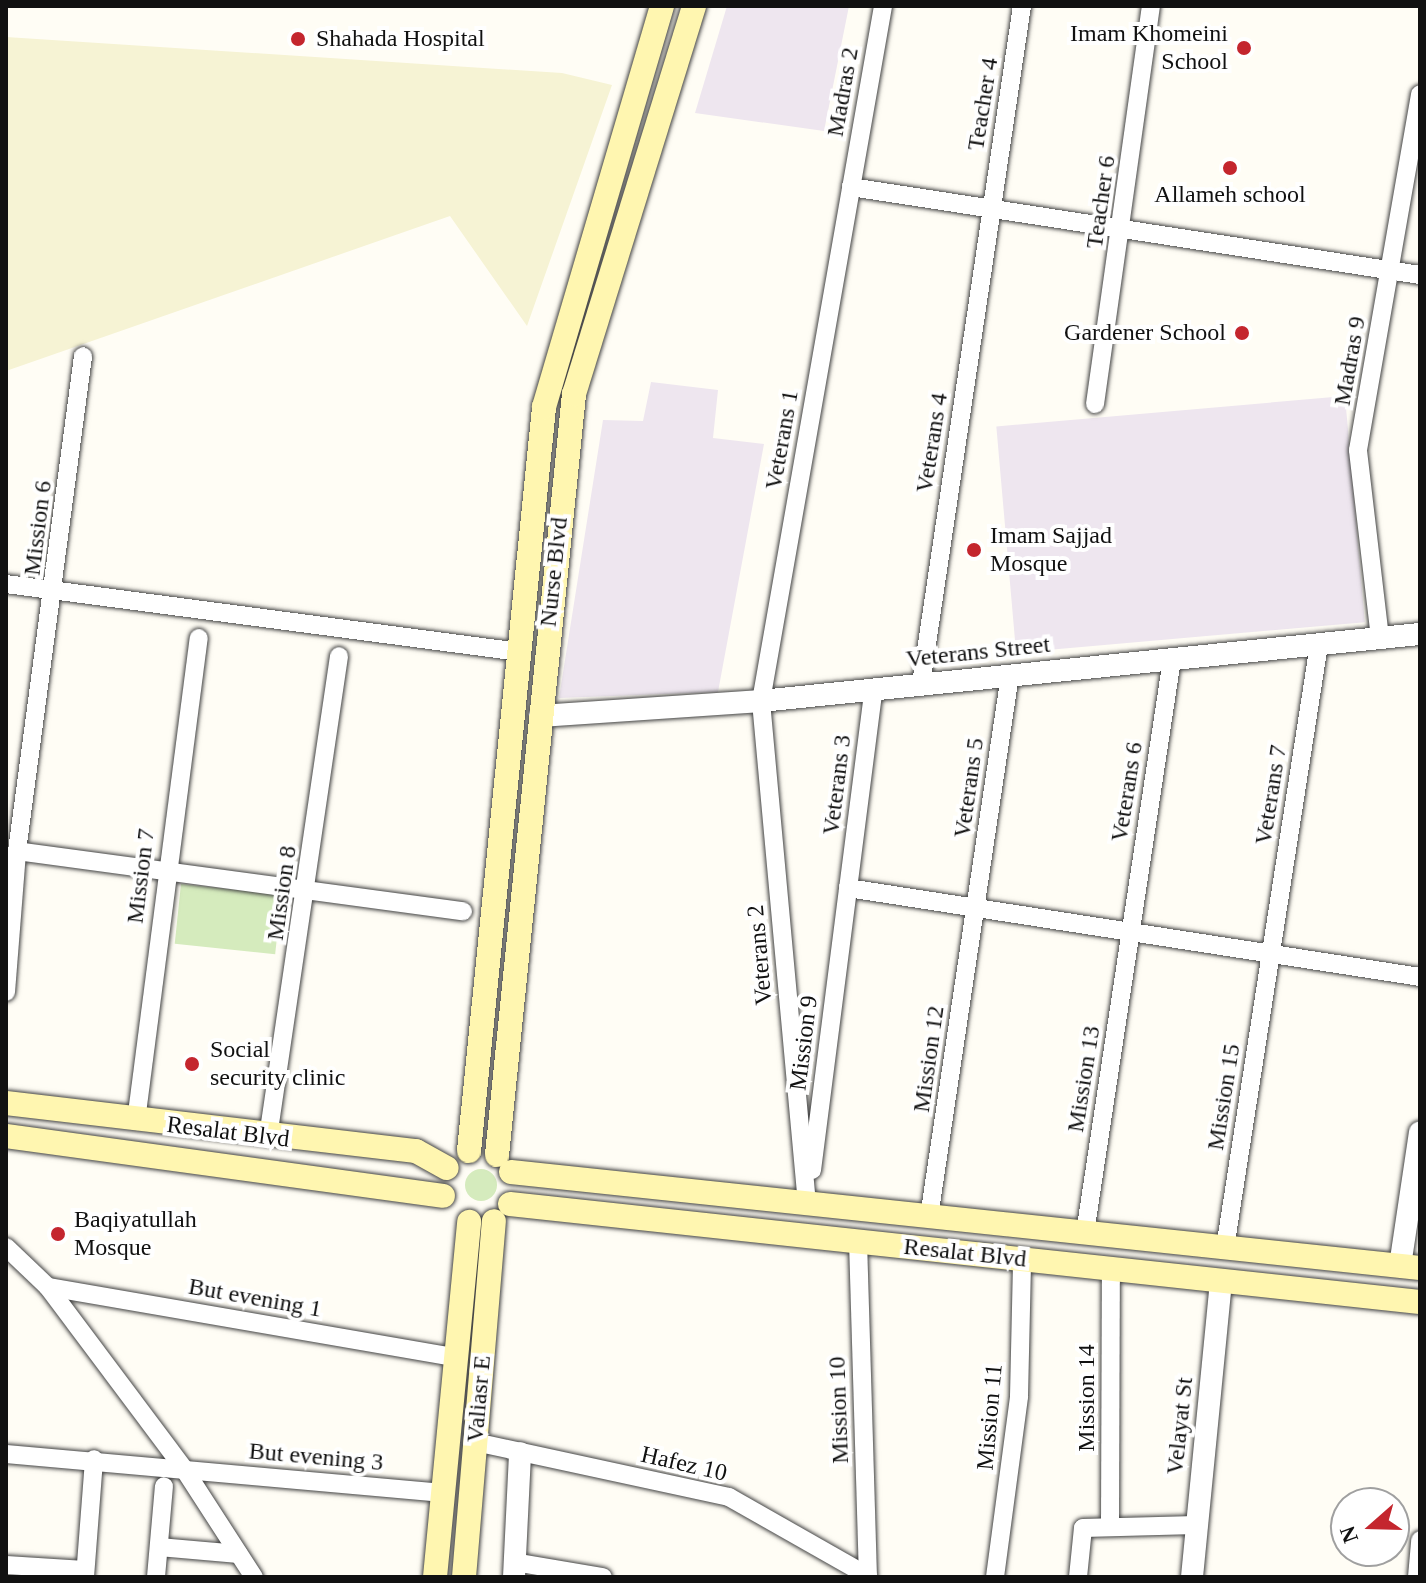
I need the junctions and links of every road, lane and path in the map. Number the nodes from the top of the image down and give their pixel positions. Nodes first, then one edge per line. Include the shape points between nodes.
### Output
1 (662, 6) edge
2 (694, 6) edge
3 (883, 6) edge
4 (1022, 6) edge
5 (1151, 6) edge
6 (1420, 94) edge
7 (851, 187) junction
8 (992, 209) junction
9 (1122, 229) junction
10 (1392, 270) junction
11 (1420, 275) edge
12 (83, 356) dead end
13 (1095, 404) dead end
14 (530, 569) junction
15 (553, 581) junction
16 (6, 584) edge
17 (55, 587) junction
18 (1420, 634) edge
19 (199, 638) dead end
20 (1380, 638) junction
21 (1319, 644) junction
22 (520, 652) junction
23 (339, 656) dead end
24 (1172, 659) junction
25 (1010, 675) junction
26 (921, 684) junction
27 (874, 689) junction
28 (761, 701) junction
29 (540, 716) junction
30 (17, 851) junction
31 (165, 872) junction
32 (848, 888) junction
33 (307, 893) junction
34 (975, 908) junction
35 (463, 911) dead end
36 (1131, 932) junction
37 (1271, 953) junction
38 (1420, 977) edge
39 (6, 992) edge
40 (6, 1103) edge
41 (136, 1121) junction
42 (1420, 1132) edge
43 (6, 1136) edge
44 (268, 1137) junction
45 (469, 1151) junction
46 (504, 1164) junction
47 (447, 1168) junction
48 (443, 1196) junction
49 (807, 1204) junction
50 (502, 1213) junction
51 (929, 1217) junction
52 (469, 1222) junction
53 (1085, 1233) junction
54 (858, 1241) junction
55 (6, 1247) edge
56 (1225, 1248) junction
57 (1022, 1259) junction
58 (1410, 1267) edge
59 (1111, 1269) junction
60 (1221, 1281) junction
61 (48, 1287) junction
62 (1420, 1302) edge
63 (454, 1357) junction
64 (475, 1442) junction
65 (520, 1453) junction
66 (6, 1454) edge
67 (94, 1459) junction
68 (184, 1469) junction
69 (164, 1486) dead end
70 (443, 1493) junction
71 (1196, 1525) junction
72 (1110, 1526) junction
73 (1420, 1540) edge
74 (159, 1547) junction
75 (239, 1554) junction
76 (6, 1565) edge
77 (514, 1570) edge
78 (85, 1574) edge
79 (156, 1577) edge
80 (254, 1577) edge
81 (435, 1577) edge
82 (464, 1577) edge
83 (603, 1577) edge
84 (868, 1577) edge
85 (995, 1577) edge
86 (1078, 1577) edge
87 (1192, 1577) edge
88 (1417, 1577) edge

1 - 14 main road, Nurse Blvd via 544,407
2 - 15 main road, Nurse Blvd via 574,394
3 - 7 street, Madras 2
4 - 8 street, Teacher 4
5 - 9 street, Teacher 6
6 - 10 street, Madras 9
7 - 8 street
7 - 28 street, Veterans 1
8 - 9 street
8 - 26 street, Veterans 4
9 - 10 street
9 - 13 street, Teacher 6
10 - 11 street
10 - 20 street, Madras 9 via 1358,450
12 - 17 street, Mission 6
14 - 15 main road
14 - 22 main road, Nurse Blvd
15 - 29 main road, Nurse Blvd
16 - 17 street
17 - 22 street
17 - 30 street, Mission 6
18 - 20 street, Veterans Street
19 - 31 street, Mission 7
20 - 21 street, Veterans Street
21 - 24 street, Veterans Street
21 - 37 street, Veterans 7
22 - 45 main road, Nurse Blvd
23 - 33 street, Mission 8
24 - 25 street, Veterans Street
24 - 36 street, Veterans 6
25 - 26 street, Veterans Street
25 - 34 street, Veterans 5
26 - 27 street, Veterans Street
27 - 28 street, Veterans Street
27 - 32 street, Veterans 3
28 - 29 street, Veterans Street
28 - 49 street, Veterans 2
29 - 46 main road, Nurse Blvd
30 - 31 street
30 - 39 street, Mission 6
31 - 33 street
31 - 41 street, Mission 7
32 - 34 street
32 - 49 street, Mission 9
33 - 35 street
33 - 44 street, Mission 8
34 - 36 street
34 - 51 street, Mission 12
36 - 37 street
36 - 53 street, Mission 13
37 - 38 street
37 - 56 street, Mission 15
40 - 41 main road, Resalat Blvd
41 - 44 main road, Resalat Blvd
42 - 58 street
43 - 48 main road, Resalat Blvd
44 - 47 main road, Resalat Blvd via 416,1151
45 - 46 main road
45 - 47 main road
46 - 49 main road, Resalat Blvd
46 - 50 main road
47 - 48 main road
48 - 52 main road via 450,1209
49 - 51 main road, Resalat Blvd
50 - 52 main road
50 - 54 main road, Resalat Blvd
50 - 64 main road, Valiasr E
51 - 53 main road, Resalat Blvd
52 - 63 main road, Valiasr E
53 - 56 main road, Resalat Blvd
54 - 57 main road, Resalat Blvd
54 - 84 street, Mission 10
55 - 61 street
56 - 58 main road, Resalat Blvd
56 - 60 main road
57 - 59 main road, Resalat Blvd
57 - 85 street, Mission 11 via 1019,1396
59 - 60 main road, Resalat Blvd
59 - 72 street, Mission 14
60 - 62 main road, Resalat Blvd
60 - 71 street, Velayat St
61 - 63 street, But evening 1
61 - 68 street
63 - 70 main road, Valiasr E
64 - 65 street, Hafez 10
64 - 82 main road, Valiasr E
65 - 77 street
65 - 84 street, Hafez 10 via 729,1497
66 - 67 street, But evening 3
67 - 68 street, But evening 3
67 - 78 street
68 - 70 street, But evening 3
68 - 75 street
69 - 74 street
70 - 81 main road, Valiasr E
71 - 72 street
71 - 87 street, Velayat St
72 - 86 street via 1083,1528
73 - 88 street
74 - 75 street
74 - 79 street
75 - 80 street
76 - 78 street
77 - 83 street

